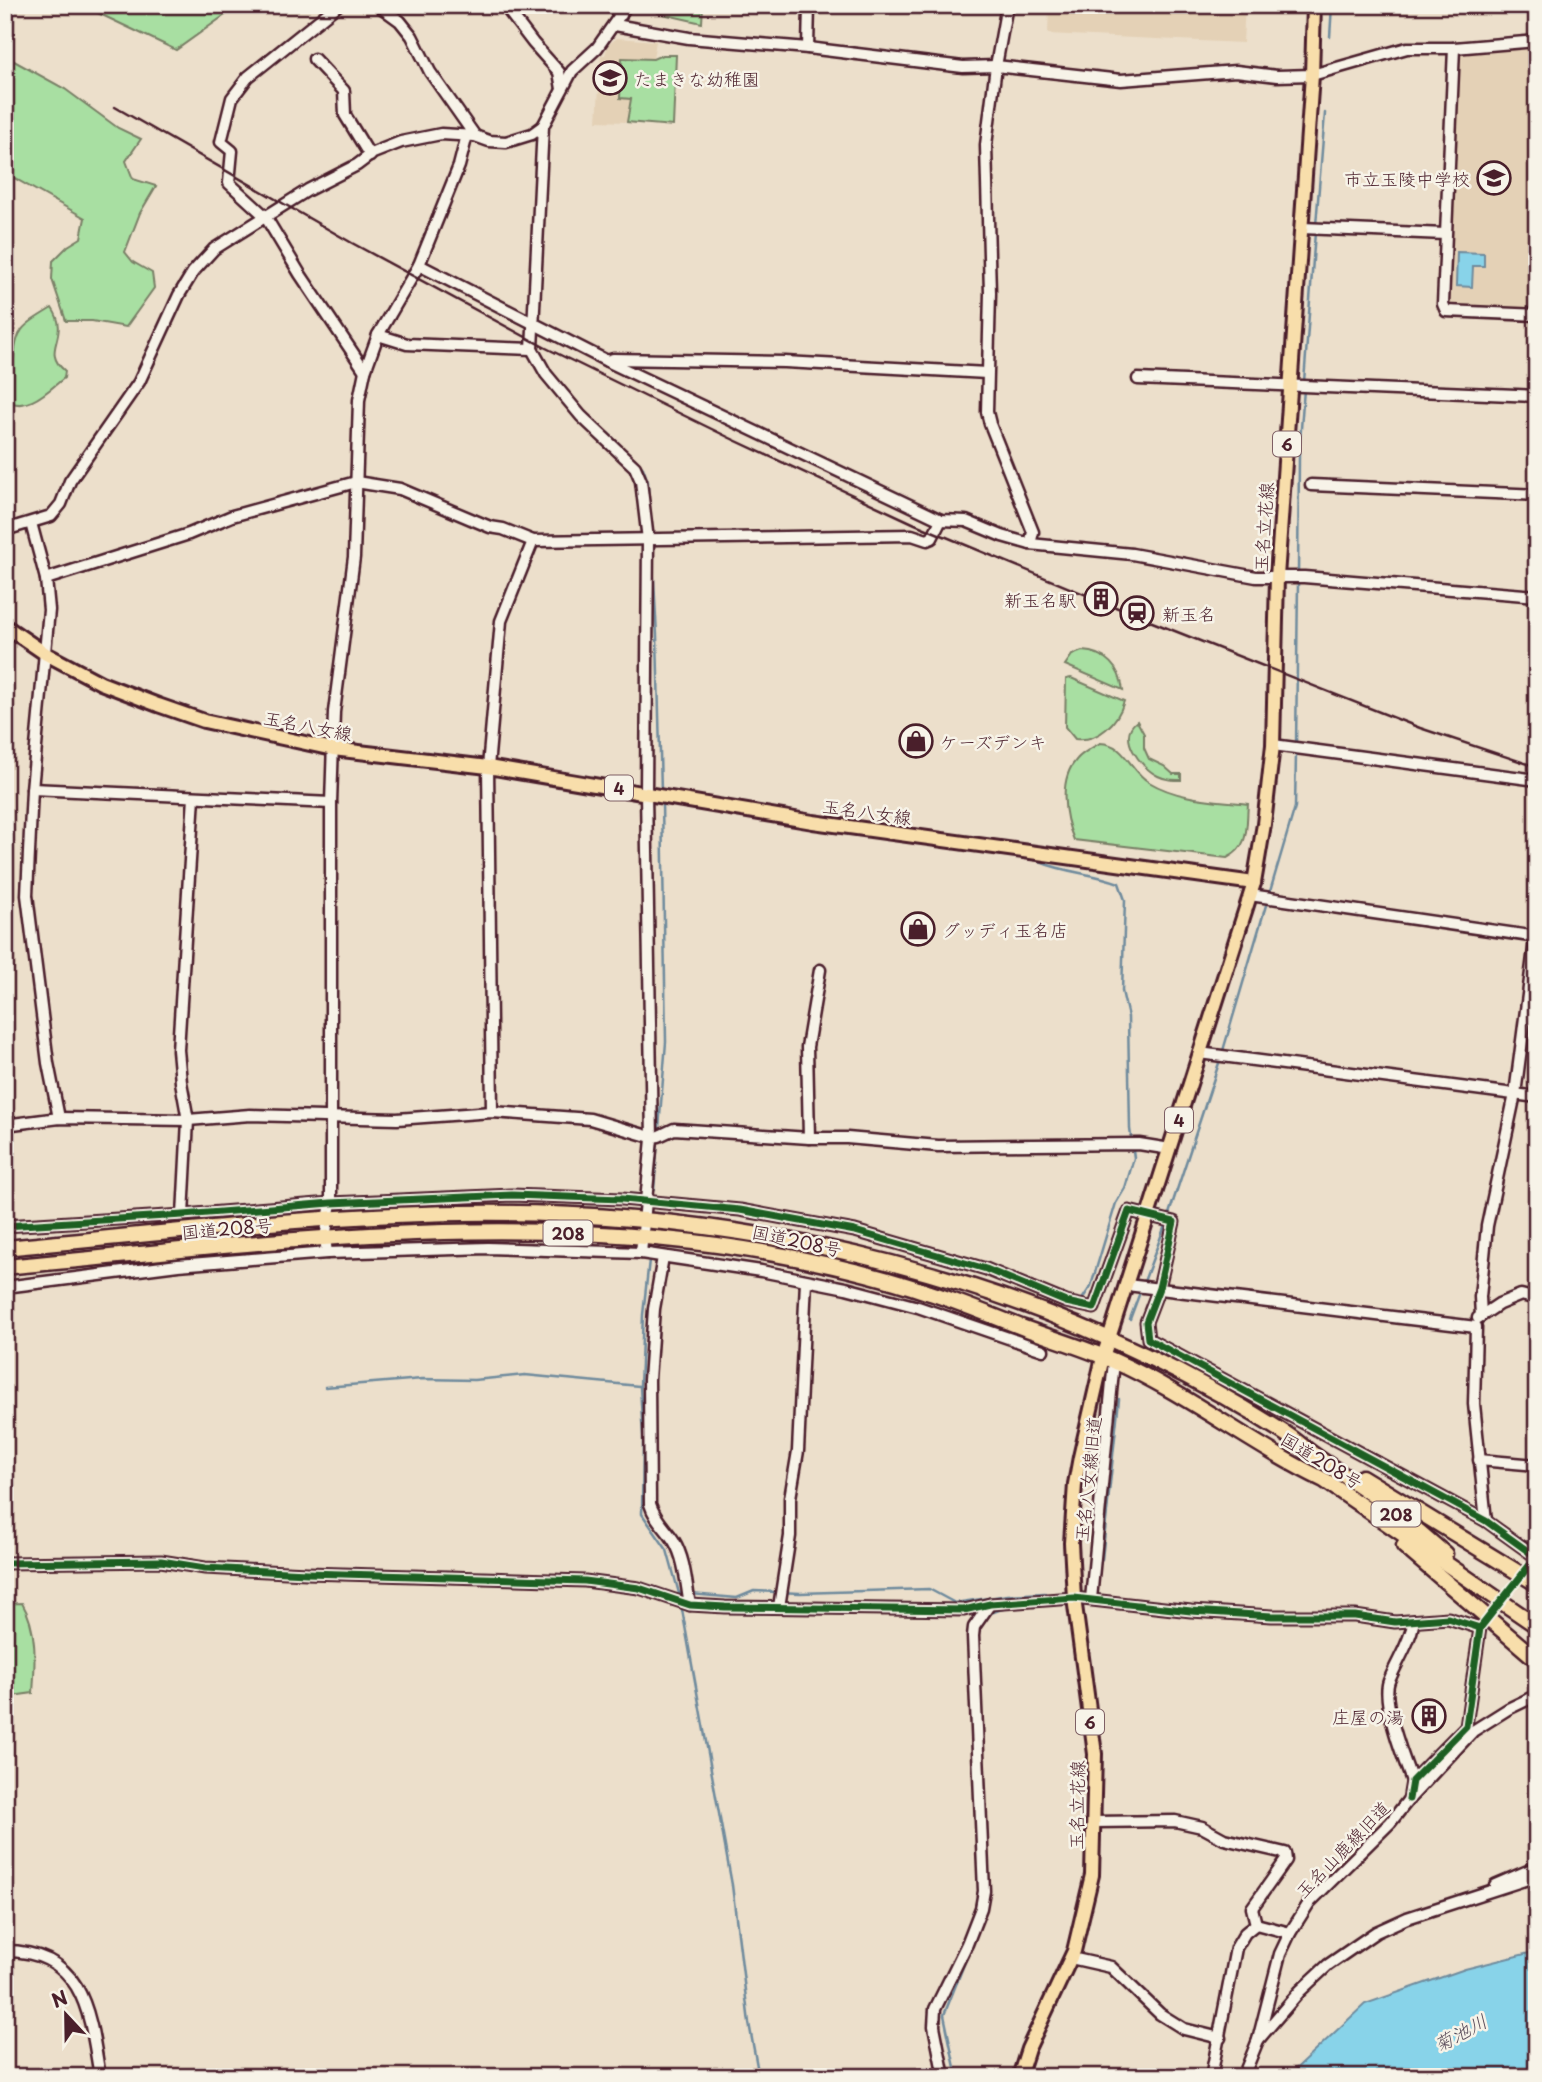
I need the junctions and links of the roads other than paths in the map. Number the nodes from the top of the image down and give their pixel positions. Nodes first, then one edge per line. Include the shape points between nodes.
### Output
1 (338, 5) edge
2 (377, 5) edge
3 (504, 5) edge
4 (611, 5) edge
5 (627, 5) edge
6 (809, 5) edge
7 (1007, 5) edge
8 (1314, 5) edge
9 (618, 20) junction
10 (1537, 41) edge
11 (808, 48) junction
12 (1454, 48) junction
13 (314, 59) dead end
14 (996, 66) junction
15 (1312, 75) junction
16 (562, 89) junction
17 (543, 126) junction
18 (471, 136) junction
19 (370, 156) junction
20 (265, 216) junction
21 (1312, 229) junction
22 (1446, 234) junction
23 (419, 265) junction
24 (1537, 316) edge
25 (532, 324) junction
26 (379, 335) junction
27 (532, 349) junction
28 (607, 361) junction
29 (365, 371) junction
30 (987, 373) junction
31 (1138, 379) dead end
32 (1291, 384) junction
33 (1537, 396) edge
34 (356, 482) junction
35 (1311, 485) dead end
36 (1537, 495) edge
37 (941, 520) junction
38 (31, 523) junction
39 (5, 530) edge
40 (648, 540) junction
41 (533, 541) junction
42 (1030, 544) junction
43 (1277, 577) junction
44 (46, 579) junction
45 (1537, 596) edge
46 (5, 626) edge
47 (46, 654) junction
48 (1273, 745) junction
49 (332, 749) junction
50 (488, 767) junction
51 (1537, 780) edge
52 (32, 789) junction
53 (646, 793) junction
54 (194, 797) junction
55 (331, 803) junction
56 (1256, 892) junction
57 (1536, 933) edge
58 (820, 971) dead end
59 (1199, 1053) junction
60 (1515, 1094) junction
61 (1537, 1097) edge
62 (492, 1112) junction
63 (332, 1117) junction
64 (59, 1118) junction
65 (188, 1120) junction
66 (5, 1125) edge
67 (652, 1137) junction
68 (809, 1138) junction
69 (1170, 1149) junction
70 (646, 1202) junction
71 (329, 1211) junction
72 (183, 1215) junction
73 (1148, 1216) junction
74 (643, 1219) junction
75 (5, 1226) edge
76 (641, 1237) junction
77 (326, 1246) junction
78 (5, 1248) edge
79 (641, 1253) junction
80 (663, 1257) junction
81 (5, 1267) edge
82 (806, 1281) junction
83 (1127, 1285) junction
84 (5, 1287) edge
85 (1159, 1288) junction
86 (1537, 1299) edge
87 (1482, 1316) junction
88 (1470, 1325) junction
89 (1110, 1338) junction
90 (1043, 1350) dead end
91 (1108, 1359) junction
92 (1287, 1435) junction
93 (1479, 1460) junction
94 (1292, 1465) junction
95 (1537, 1465) edge
96 (1486, 1521) junction
97 (1536, 1557) edge
98 (5, 1563) edge
99 (1537, 1584) edge
100 (1074, 1598) junction
101 (1091, 1599) junction
102 (1499, 1600) junction
103 (688, 1604) junction
104 (990, 1604) junction
105 (779, 1607) junction
106 (1414, 1621) junction
107 (1537, 1626) edge
108 (1536, 1659) edge
109 (1537, 1695) edge
110 (1412, 1781) junction
111 (1409, 1799) junction
112 (1094, 1822) junction
113 (1537, 1867) edge
114 (1537, 1876) edge
115 (1488, 1893) junction
116 (1256, 1924) junction
117 (1290, 1933) junction
118 (5, 1951) edge
119 (1071, 1958) junction
120 (1220, 2038) junction
121 (1258, 2040) junction
122 (100, 2077) edge
123 (944, 2077) edge
124 (1019, 2077) edge
125 (1211, 2077) edge
126 (1243, 2077) edge

1 - 20 street via 248,77 232,98 221,142 232,152 229,183
2 - 18 street via 412,36
3 - 16 street via 559,72
4 - 9 street
5 - 9 street
6 - 11 street
7 - 14 street
8 - 15 main road, 玉名立花線 / 6
9 - 11 street via 689,38
9 - 16 street via 572,71
10 - 12 street
11 - 14 street
12 - 15 street via 1407,48
12 - 22 street
13 - 19 street via 344,91 345,115
14 - 15 street via 1121,80 1236,71
14 - 30 street via 986,145
15 - 21 main road, 玉名立花線 / 6
16 - 17 street
17 - 18 street via 506,142
17 - 25 street
18 - 19 street via 442,134 415,139
18 - 23 street
19 - 20 street
20 - 29 street
20 - 38 street via 214,249 193,272 139,382 70,481 61,504 51,516
21 - 22 street
21 - 32 main road, 玉名立花線 / 6
22 - 24 street via 1446,311
23 - 25 street
23 - 26 street
25 - 27 street
25 - 28 street
26 - 27 street via 407,344
26 - 29 street
27 - 40 street via 580,416 635,467
28 - 30 street via 785,362
28 - 37 street
29 - 34 street via 359,400
30 - 42 street via 990,424 1033,532
31 - 32 street
32 - 33 street
32 - 43 main road, 玉名立花線 / 6
34 - 41 street via 400,489
34 - 44 street via 232,516
34 - 49 street via 354,557
35 - 36 street
37 - 40 street via 927,540 912,535
37 - 42 street via 966,521
38 - 39 street
38 - 44 street
40 - 41 street
40 - 53 street
41 - 50 street via 501,621
42 - 43 street via 1132,554
43 - 45 street
43 - 48 main road, 玉名立花線 / 6
44 - 47 street
46 - 47 main road, 玉名八女線 / 4
47 - 49 main road, 玉名八女線 / 4 via 101,683 204,721
47 - 52 street
48 - 51 street
48 - 56 main road, 玉名立花線 / 6
49 - 50 main road, 玉名八女線 / 4
49 - 55 street
50 - 53 main road, 玉名八女線 / 4
50 - 62 street
52 - 54 street
52 - 64 street via 27,895
53 - 56 main road, 玉名八女線 / 4
53 - 67 street
54 - 55 street
54 - 65 street via 178,1050
55 - 63 street
56 - 57 street via 1276,899
56 - 59 main road, 4
57 - 60 street
58 - 68 street via 807,1048
59 - 60 street
59 - 69 main road, 4
60 - 61 street
60 - 87 street via 1487,1226
62 - 63 street via 397,1119
62 - 67 street via 590,1119
63 - 65 street via 250,1115
63 - 71 street
64 - 65 street
64 - 66 street
65 - 72 street
67 - 68 street via 674,1129
67 - 70 street
68 - 69 street via 939,1146 1139,1144
69 - 73 main road, 4
70 - 71 street via 512,1195
70 - 73 street via 740,1210 855,1231 986,1269 1066,1302 1094,1308 1129,1211
70 - 74 street
71 - 72 street
71 - 74 highway, 国道208号 / 208
71 - 77 street
71 - 78 highway, 国道208号 / 208
72 - 75 street
73 - 83 main road, 4
73 - 85 street via 1174,1222
74 - 76 street
74 - 89 highway, 国道208号 / 208 via 751,1232 859,1254 980,1287
76 - 77 highway, 国道208号 / 208 via 539,1231
76 - 79 street
76 - 91 highway, 国道208号 / 208 via 747,1249 856,1272 925,1291
77 - 79 street
77 - 81 highway, 国道208号 / 208
77 - 84 street
79 - 80 street
80 - 82 street
80 - 103 street via 649,1380 650,1504 654,1517 674,1541
82 - 90 street via 918,1307
82 - 105 street via 798,1451
83 - 85 street
83 - 89 main road, 4
85 - 88 street
85 - 96 street via 1146,1322 1148,1339
86 - 87 street via 1521,1295
87 - 88 street
88 - 93 street via 1476,1327 1474,1404
89 - 91 main road, 4
89 - 92 highway, 国道208号 / 208
91 - 94 highway, 国道208号 / 208 via 1181,1396
91 - 100 main road, 玉名立花線 / 6 via 1075,1484
91 - 101 street, 玉名八女線旧道
92 - 99 highway
92 - 102 highway, 国道208号 / 208 via 1386,1505
93 - 95 street
93 - 96 street
94 - 102 highway, 国道208号 / 208 via 1324,1480
94 - 108 highway via 1425,1562
96 - 97 street
98 - 103 street via 161,1560 205,1568 585,1581 639,1588
100 - 101 street
100 - 104 street
100 - 112 main road, 玉名立花線 / 6 via 1095,1754
101 - 106 street via 1191,1611
102 - 107 highway, 国道208号 / 208
103 - 105 street
104 - 105 street via 964,1610
104 - 123 street via 973,1636 984,1891 967,1944 935,2009
106 - 110 street via 1410,1640 1387,1684 1392,1727
106 - 110 street via 1448,1618 1480,1628 1466,1726
109 - 111 street, 玉名山鹿線旧道 via 1473,1731
110 - 111 street
111 - 117 street, 玉名山鹿線旧道 via 1309,1903
112 - 116 street via 1175,1821 1202,1827 1224,1839 1285,1853 1286,1860 1252,1908
112 - 119 main road, 玉名立花線 / 6 via 1092,1875
113 - 115 street via 1496,1884
114 - 115 street
115 - 121 street via 1407,1918 1353,1946 1300,1991
116 - 117 street
116 - 120 street via 1237,1948
117 - 121 street, 玉名山鹿線旧道 via 1280,1954
118 - 122 street via 23,1951 56,1965 82,1992
119 - 120 street via 1111,1967 1160,2014 1184,2029
119 - 124 main road, 玉名立花線 / 6
120 - 125 street
121 - 126 street, 玉名山鹿線旧道

